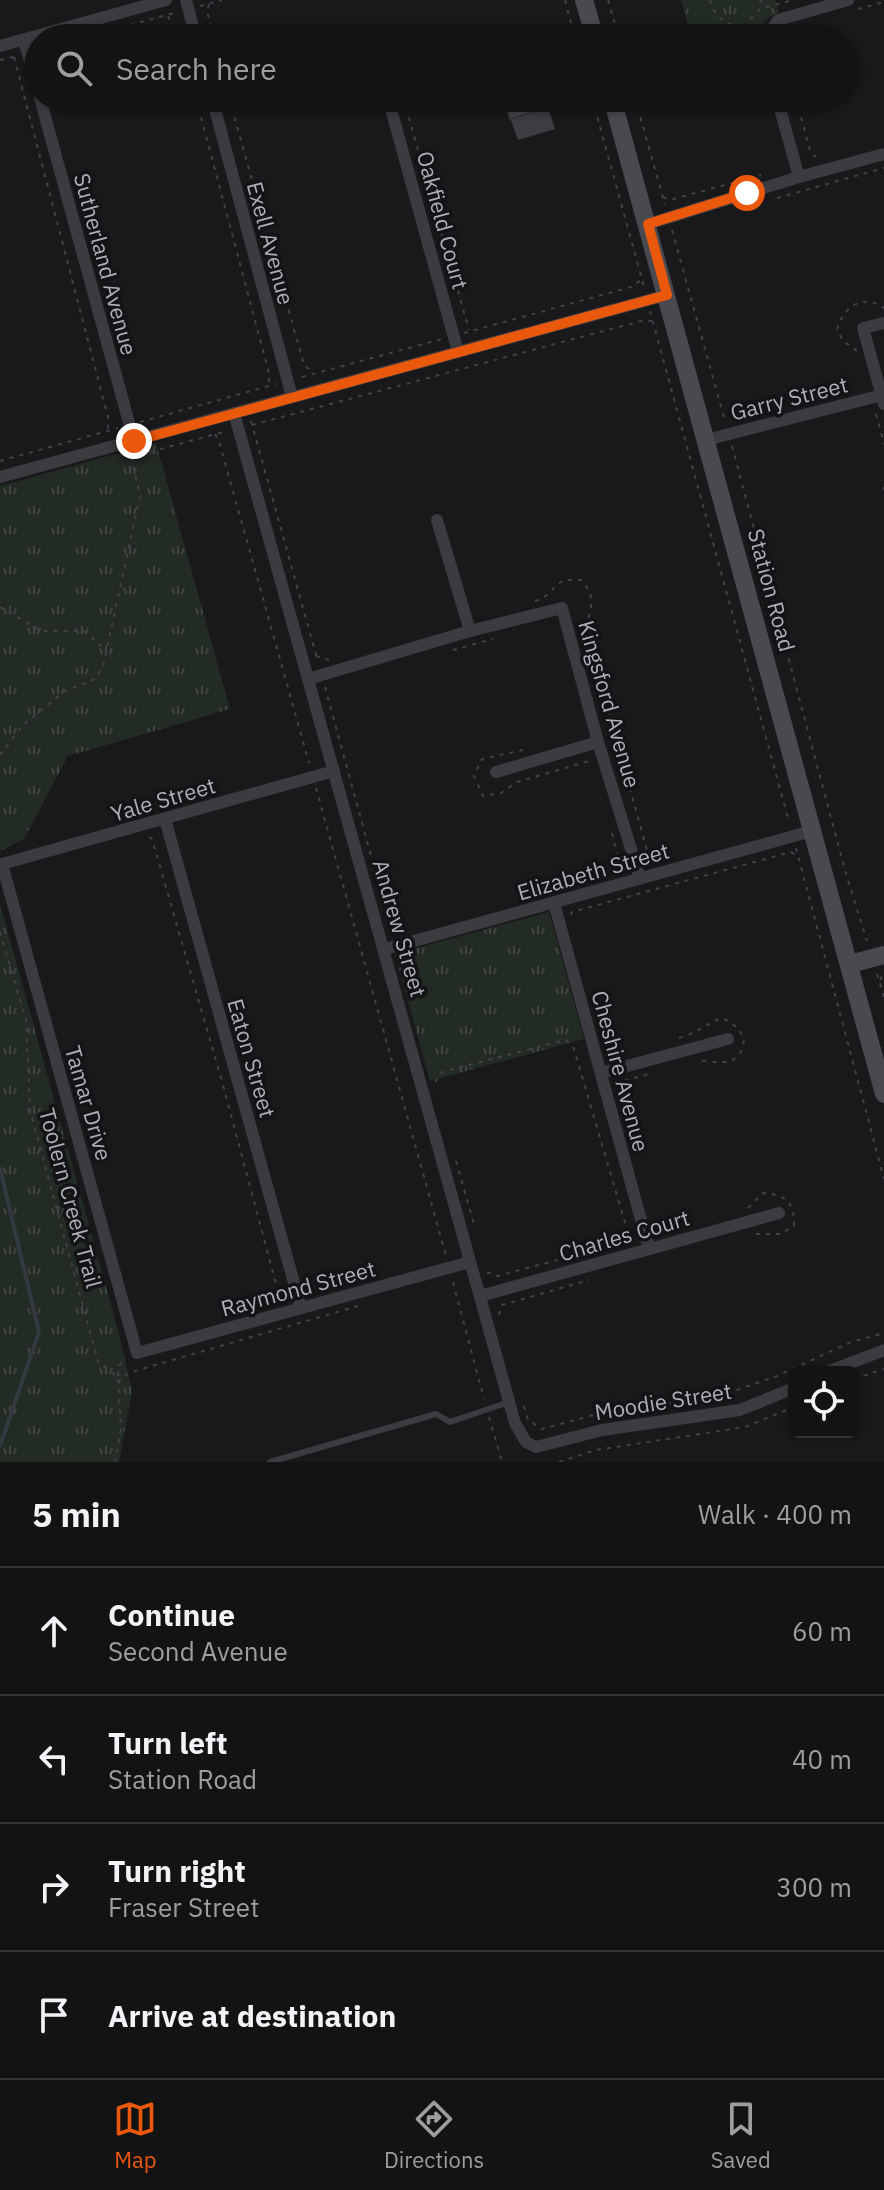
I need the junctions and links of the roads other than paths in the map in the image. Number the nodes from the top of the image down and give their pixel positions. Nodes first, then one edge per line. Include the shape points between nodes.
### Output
1 (166, 0) edge
2 (584, 0) edge
3 (848, 0) edge
4 (81, 24) edge
5 (591, 24) edge
6 (775, 24) edge
7 (24, 40) edge
8 (0, 46) edge
9 (44, 112) edge
10 (216, 112) edge
11 (392, 112) edge
12 (616, 112) edge
13 (781, 112) edge
14 (884, 154) edge
15 (797, 171) junction
16 (648, 224) junction
17 (667, 295) junction
18 (884, 323) edge
19 (458, 352) junction
20 (292, 397) junction
21 (883, 400) edge
22 (234, 413) junction
23 (706, 440) junction
24 (134, 441) junction
25 (0, 477) edge
26 (437, 520) dead end
27 (470, 631) junction
28 (315, 677) junction
29 (598, 742) junction
30 (334, 771) junction
31 (496, 772) dead end
32 (166, 824) junction
33 (812, 831) junction
34 (2, 864) edge
35 (639, 872) junction
36 (554, 903) junction
37 (385, 949) junction
38 (880, 962) edge
39 (850, 964) junction
40 (728, 1039) dead end
41 (601, 1073) junction
42 (884, 1094) edge
43 (779, 1213) dead end
44 (649, 1249) junction
45 (470, 1262) junction
46 (480, 1296) junction
47 (300, 1303) junction
48 (884, 1350) edge
49 (137, 1353) joint
50 (843, 1366) edge
51 (788, 1390) edge
52 (509, 1402) junction
53 (536, 1447) junction
54 (270, 1462) edge
55 (533, 1462) edge

1 - 4 street
2 - 5 street
3 - 6 street
7 - 8 street
9 - 24 street, Sutherland Avenue
10 - 20 street, Exell Avenue
11 - 19 street, Oakfield Court
12 - 16 street, Station Road
13 - 15 street
14 - 15 street
15 - 16 street via 673,222
16 - 17 street, Station Road
17 - 19 street
17 - 23 street, Station Road
18 - 21 street via 863,328
19 - 20 street
20 - 22 street
21 - 23 street, Garry Street
22 - 24 street
22 - 28 street, Andrew Street
23 - 33 street, Station Road
24 - 25 street
26 - 27 street
27 - 28 street, Kingsford Avenue
27 - 29 street, Kingsford Avenue via 562,608
28 - 30 street, Andrew Street
29 - 31 street
29 - 35 street, Kingsford Avenue
30 - 32 street, Yale Street via 311,784
30 - 37 street, Andrew Street
32 - 34 street, Yale Street
32 - 47 street, Eaton Street
33 - 35 street, Elizabeth Street
33 - 39 street, Station Road
34 - 49 street, Tamar Drive
35 - 36 street, Elizabeth Street
36 - 37 street, Elizabeth Street
36 - 41 street, Cheshire Avenue
37 - 45 street, Andrew Street
38 - 39 street
39 - 42 street, Station Road
40 - 41 street
41 - 44 street, Cheshire Avenue
43 - 44 street, Charles Court
44 - 46 street, Charles Court
45 - 46 street, Andrew Street
45 - 47 street, Raymond Street via 444,1263
46 - 52 street, Andrew Street
47 - 49 street, Raymond Street
48 - 50 street
51 - 53 street, Moodie Street via 740,1410 602,1430
52 - 53 street, Andrew Street via 526,1442
52 - 54 lane via 450,1422 436,1414
53 - 55 street

